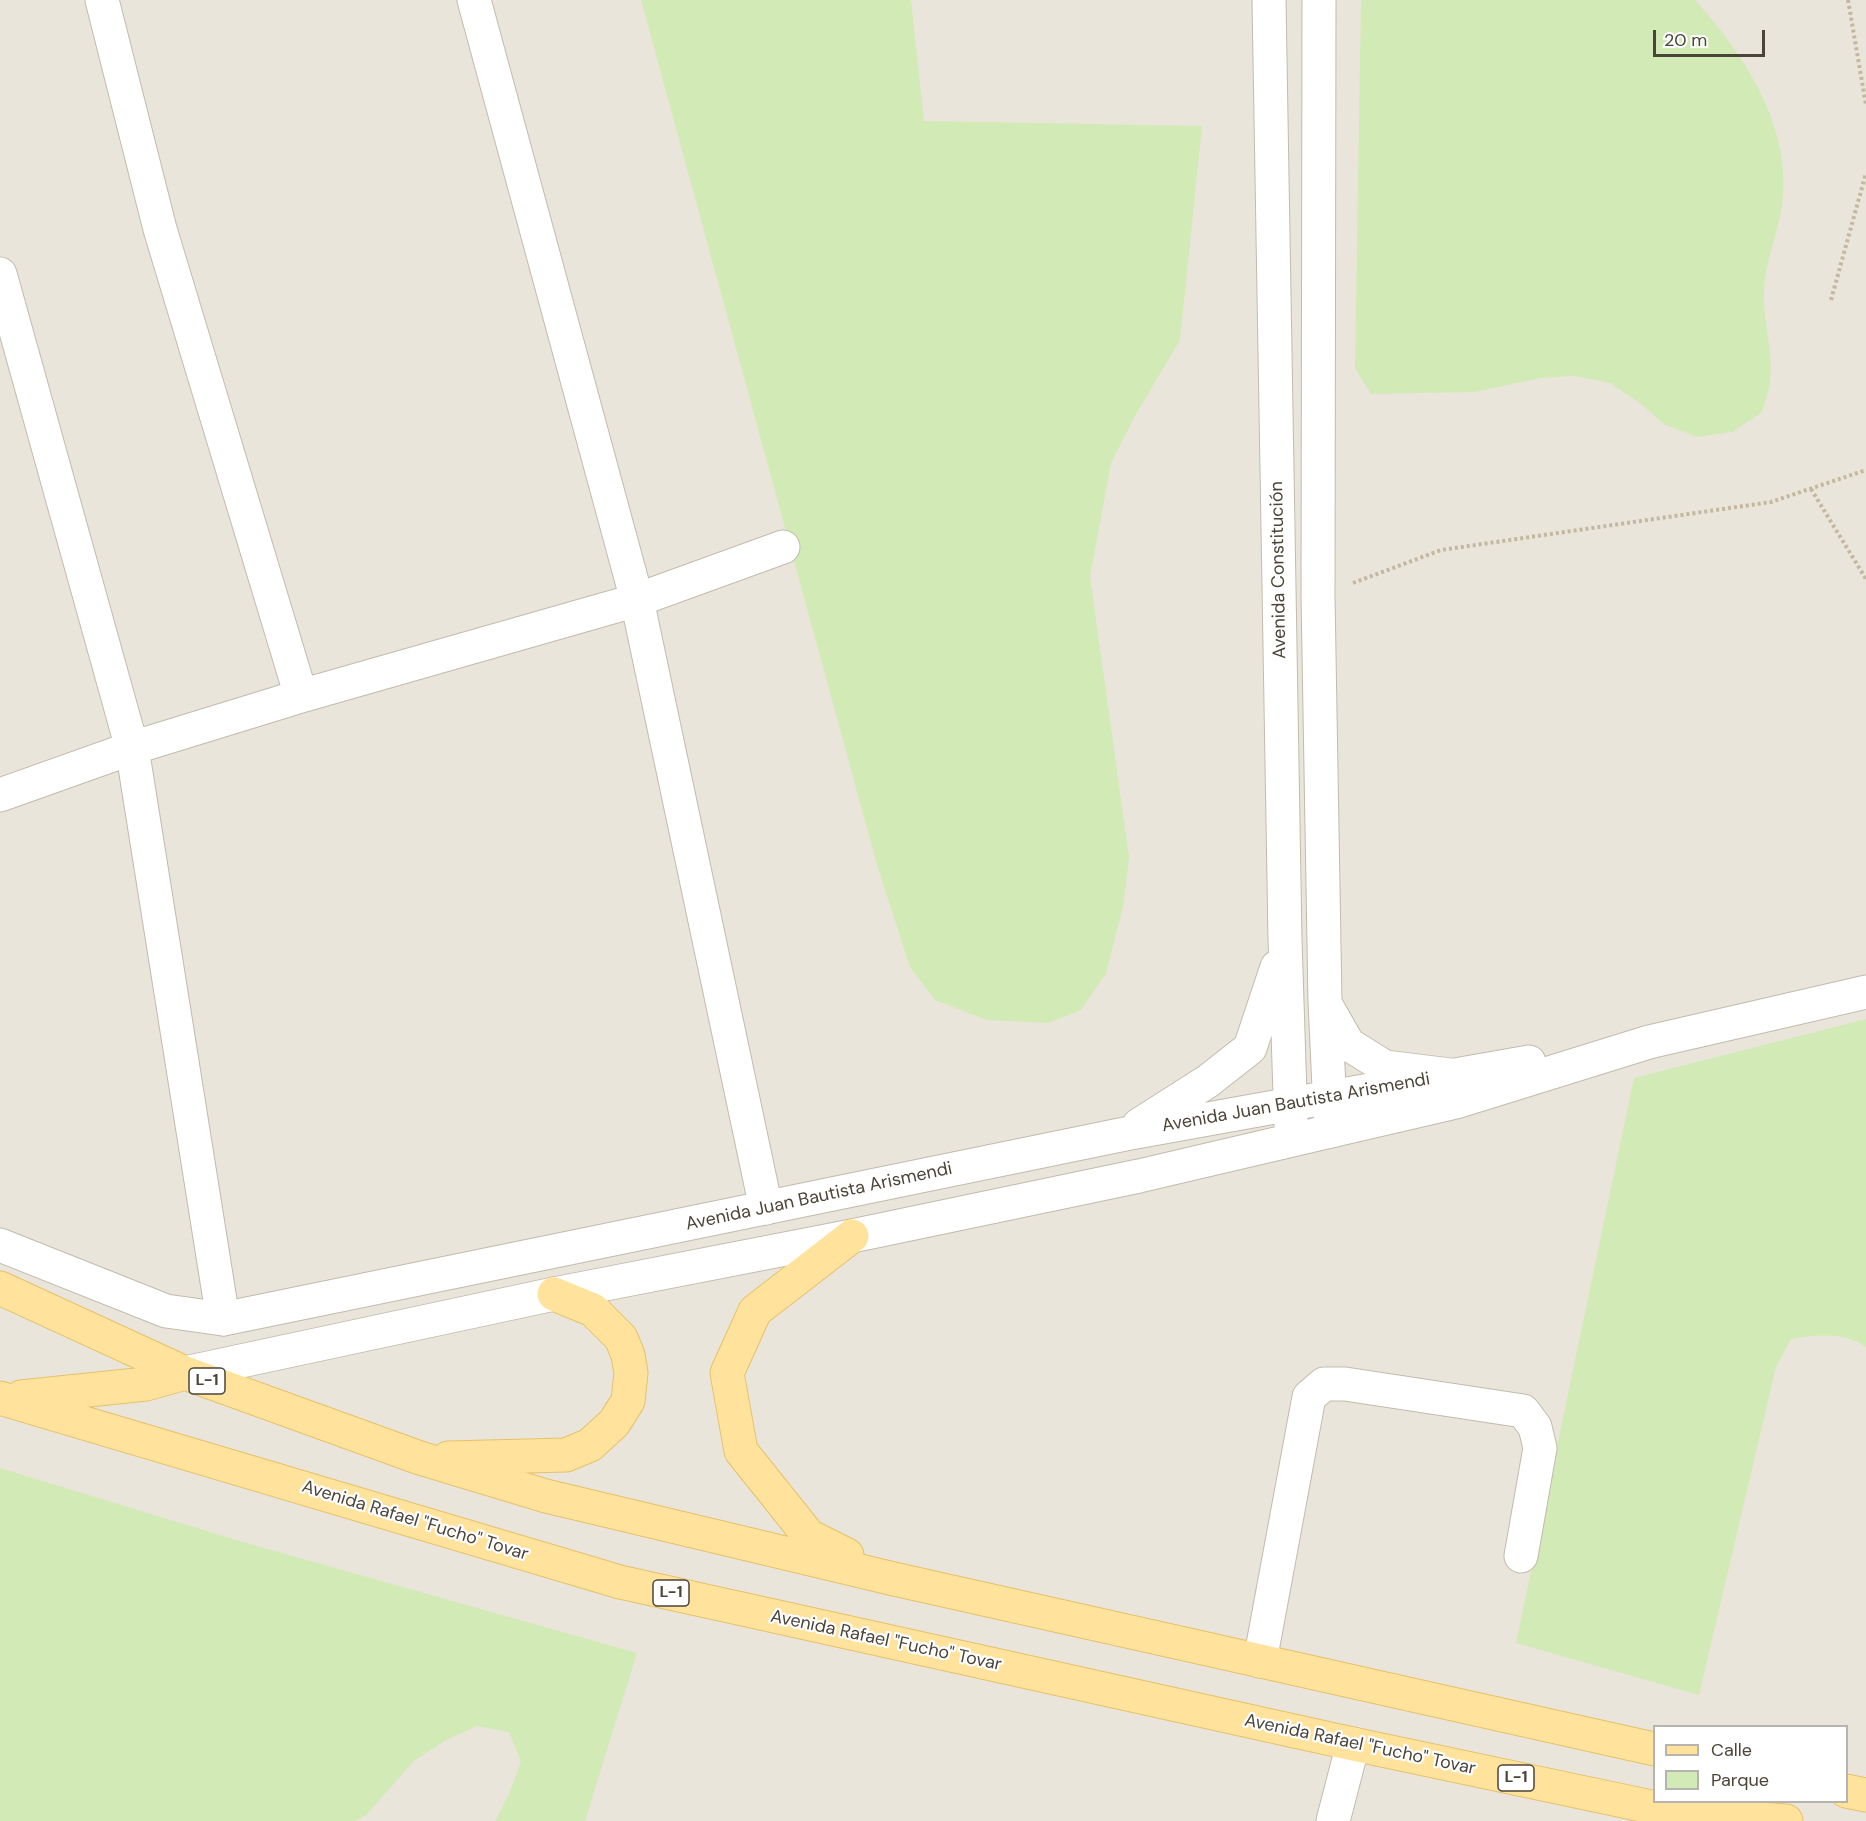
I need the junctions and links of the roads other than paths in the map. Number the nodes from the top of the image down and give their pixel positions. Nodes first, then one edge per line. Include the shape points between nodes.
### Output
1 (102, 0) edge
2 (474, 0) edge
3 (1269, 0) edge
4 (1319, 0) edge
5 (0, 274) edge
6 (783, 547) dead end
7 (637, 600) junction
8 (301, 696) junction
9 (132, 748) junction
10 (0, 795) edge
11 (1285, 939) junction
12 (1866, 992) edge
13 (1325, 1002) junction
14 (1649, 1042) junction
15 (1450, 1075) junction
16 (1330, 1097) junction
17 (1290, 1104) junction
18 (1331, 1131) junction
19 (1125, 1134) junction
20 (1292, 1140) junction
21 (766, 1208) junction
22 (852, 1236) junction
23 (0, 1245) edge
24 (0, 1288) edge
25 (554, 1294) junction
26 (223, 1319) junction
27 (185, 1373) junction
28 (1, 1398) edge
29 (420, 1458) junction
30 (1521, 1556) dead end
31 (894, 1579) junction
32 (1260, 1661) junction
33 (1353, 1744) junction
34 (1653, 1749) edge
35 (1848, 1791) edge
36 (1866, 1795) edge
37 (1333, 1821) edge
38 (1786, 1821) edge

1 - 8 street via 160,229
2 - 7 street
3 - 11 street, Avenida Constitución / L-1
4 - 13 street, L-1 via 1318,596
5 - 9 street
6 - 7 street
7 - 8 street
7 - 21 street
8 - 9 street
9 - 10 street
9 - 26 street
11 - 17 street, Avenida Constitución / L-1
11 - 19 street, L-1 via 1250,1048 1208,1081
12 - 14 street, Avenida Juan Bautista Arismendi / L-1
13 - 15 street, L-1 via 1348,1044 1385,1067
13 - 16 street, L-1
14 - 15 street, Avenida Juan Bautista Arismendi / L-1
14 - 18 street, Avenida Juan Bautista Arismendi / L-1 via 1456,1102
15 - 16 street, Avenida Juan Bautista Arismendi / L-1
16 - 17 street, Avenida Juan Bautista Arismendi / L-1
16 - 18 street, L-1
17 - 19 street, Avenida Juan Bautista Arismendi / L-1
17 - 20 street, Avenida Constitución / L-1
18 - 20 street, Avenida Juan Bautista Arismendi / L-1
19 - 21 street, Avenida Juan Bautista Arismendi / L-1
20 - 22 street, Avenida Juan Bautista Arismendi / L-1
21 - 26 street, Avenida Juan Bautista Arismendi / L-1
22 - 25 street, Avenida Juan Bautista Arismendi / L-1
22 - 31 main road via 755,1311 727,1373 741,1451 809,1536
23 - 26 street, Avenida Juan Bautista Arismendi / L-1 via 166,1311
24 - 27 main road, L-1
25 - 27 street, Avenida Juan Bautista Arismendi / L-1
25 - 29 main road, L-1 via 593,1310 621,1338 631,1373 628,1401 614,1423 590,1445 566,1455
27 - 28 main road via 146,1383
27 - 29 main road, L-1
28 - 33 main road, Avenida Rafael "Fucho" Tovar / L-1 via 621,1582
29 - 31 main road, L-1 via 546,1496
30 - 32 street via 1540,1448 1535,1427 1523,1411 1324,1384 1310,1397
31 - 32 main road, L-1
32 - 34 main road, L-1
33 - 37 street
33 - 38 main road, Avenida Rafael "Fucho" Tovar / L-1 via 1680,1813
35 - 36 main road

